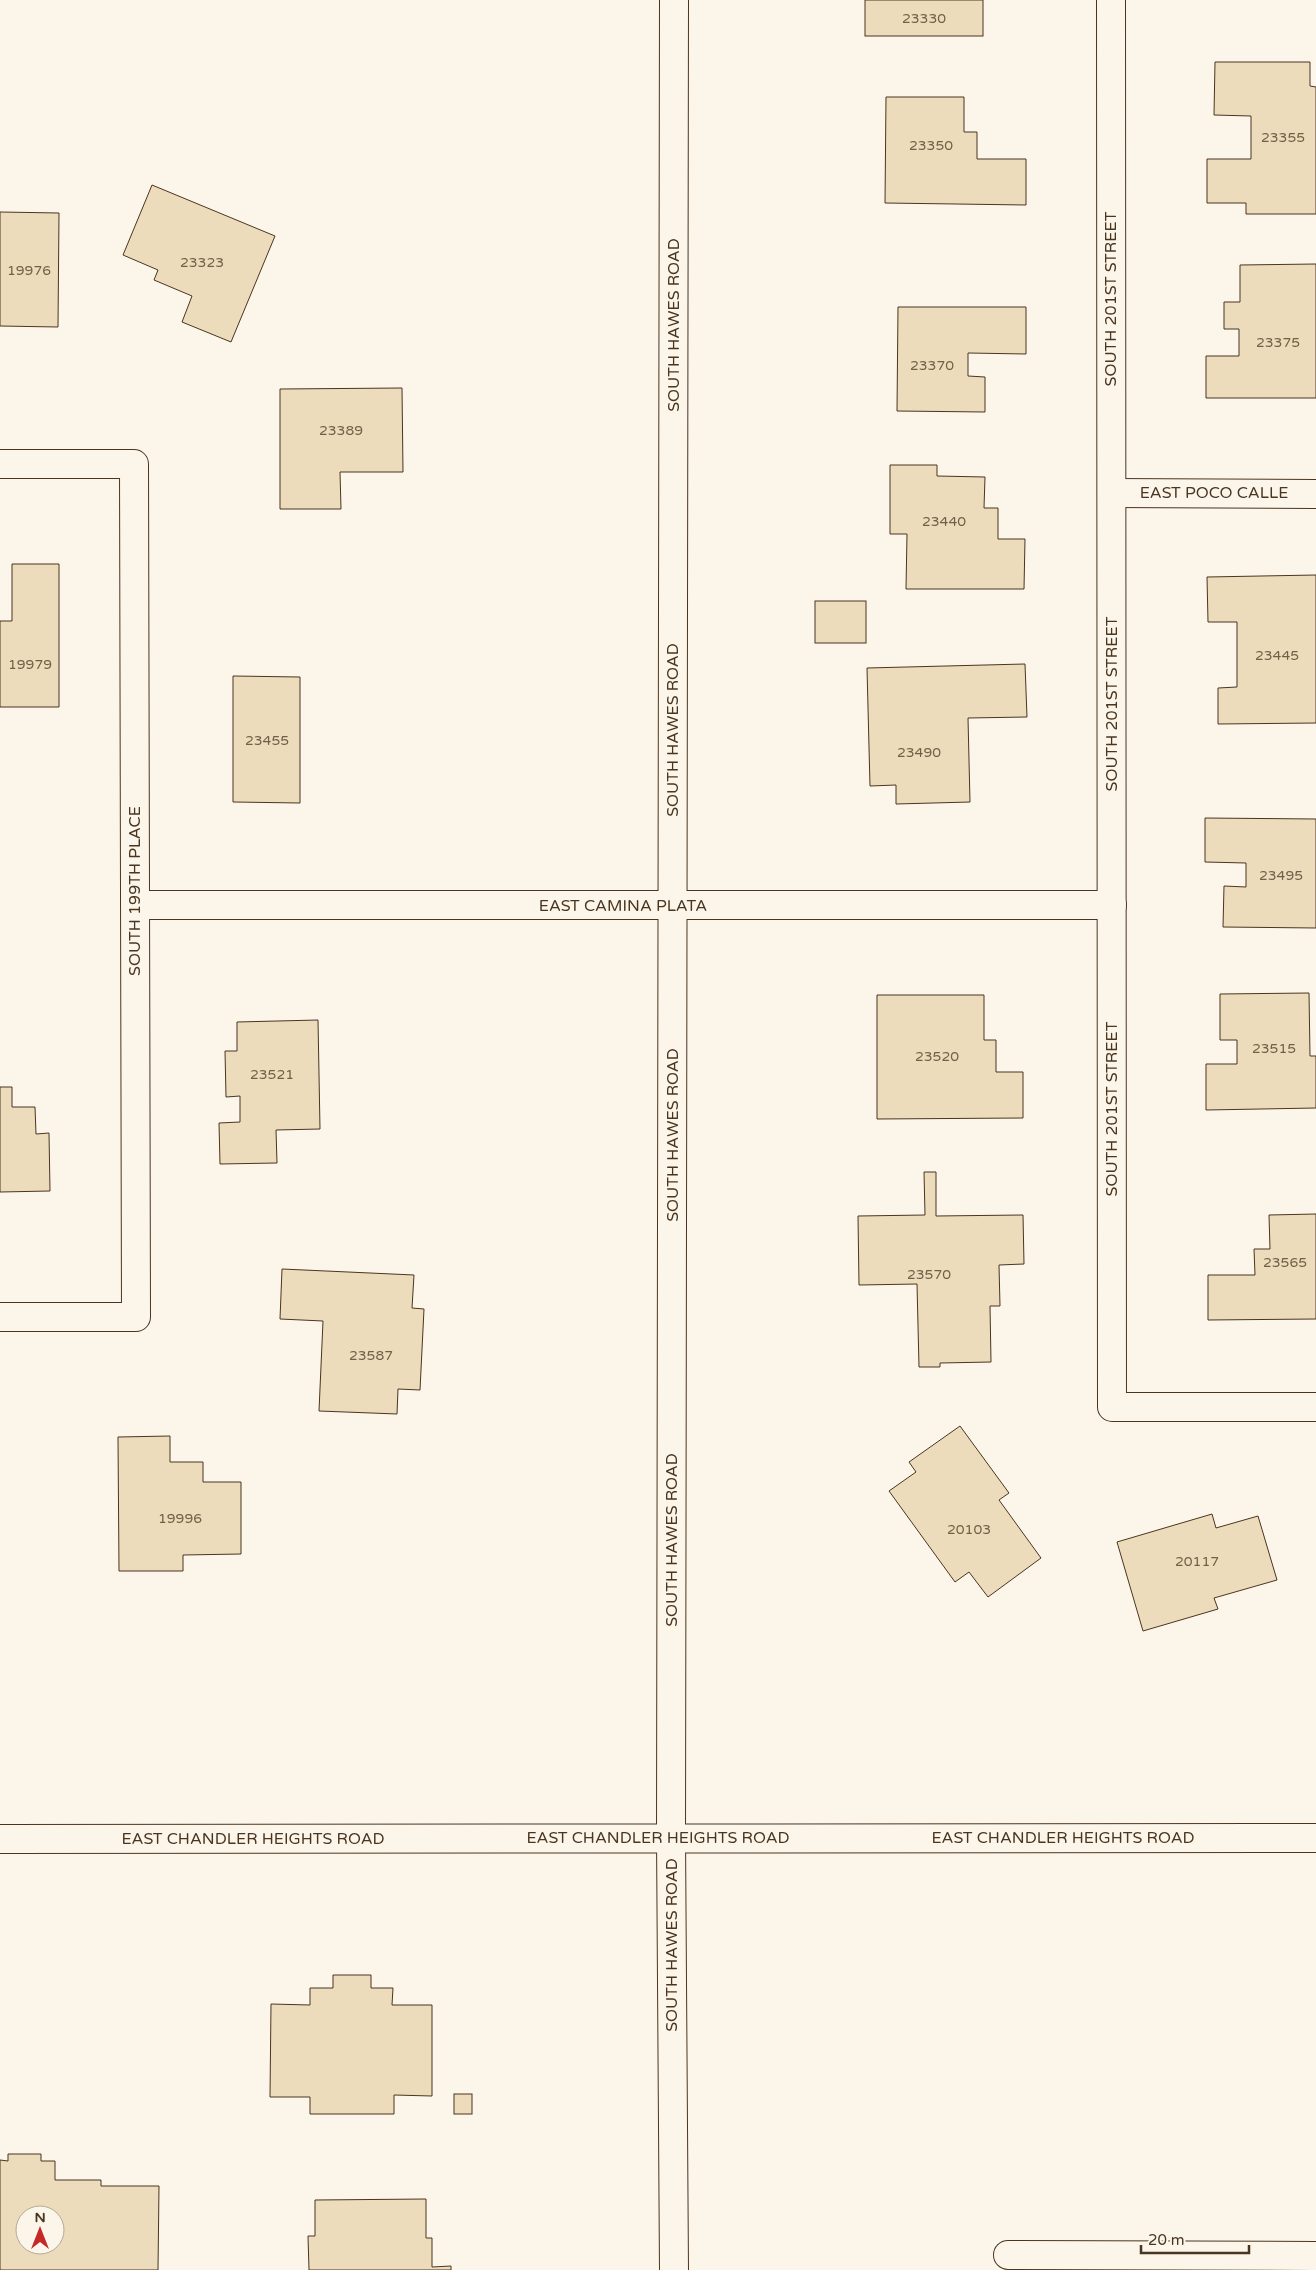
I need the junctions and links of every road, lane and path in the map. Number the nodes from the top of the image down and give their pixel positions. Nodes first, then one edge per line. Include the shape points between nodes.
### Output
1 (674, 0) edge
2 (1111, 0) edge
3 (0, 464) edge
4 (1112, 493) junction
5 (1316, 494) edge
6 (135, 905) junction
7 (1112, 905) junction
8 (674, 906) junction
9 (0, 1317) edge
10 (1316, 1407) edge
11 (671, 1837) junction
12 (1316, 1838) edge
13 (0, 1840) edge
14 (1008, 2255) dead end
15 (1316, 2256) edge
16 (674, 2270) edge

1 - 8 street, SOUTH HAWES ROAD
2 - 4 street, SOUTH 201ST STREET
3 - 6 street, SOUTH 199TH PLACE via 134,464
4 - 5 street, EAST POCO CALLE
4 - 7 street, SOUTH 201ST STREET
6 - 8 street, EAST CAMINA PLATA
6 - 9 street, SOUTH 199TH PLACE via 136,1317
7 - 8 street, EAST CAMINA PLATA
7 - 10 street, SOUTH 201ST STREET via 1112,1407
8 - 11 street, SOUTH HAWES ROAD
11 - 12 street, EAST CHANDLER HEIGHTS ROAD
11 - 13 street, EAST CHANDLER HEIGHTS ROAD
11 - 16 street, SOUTH HAWES ROAD
14 - 15 street

